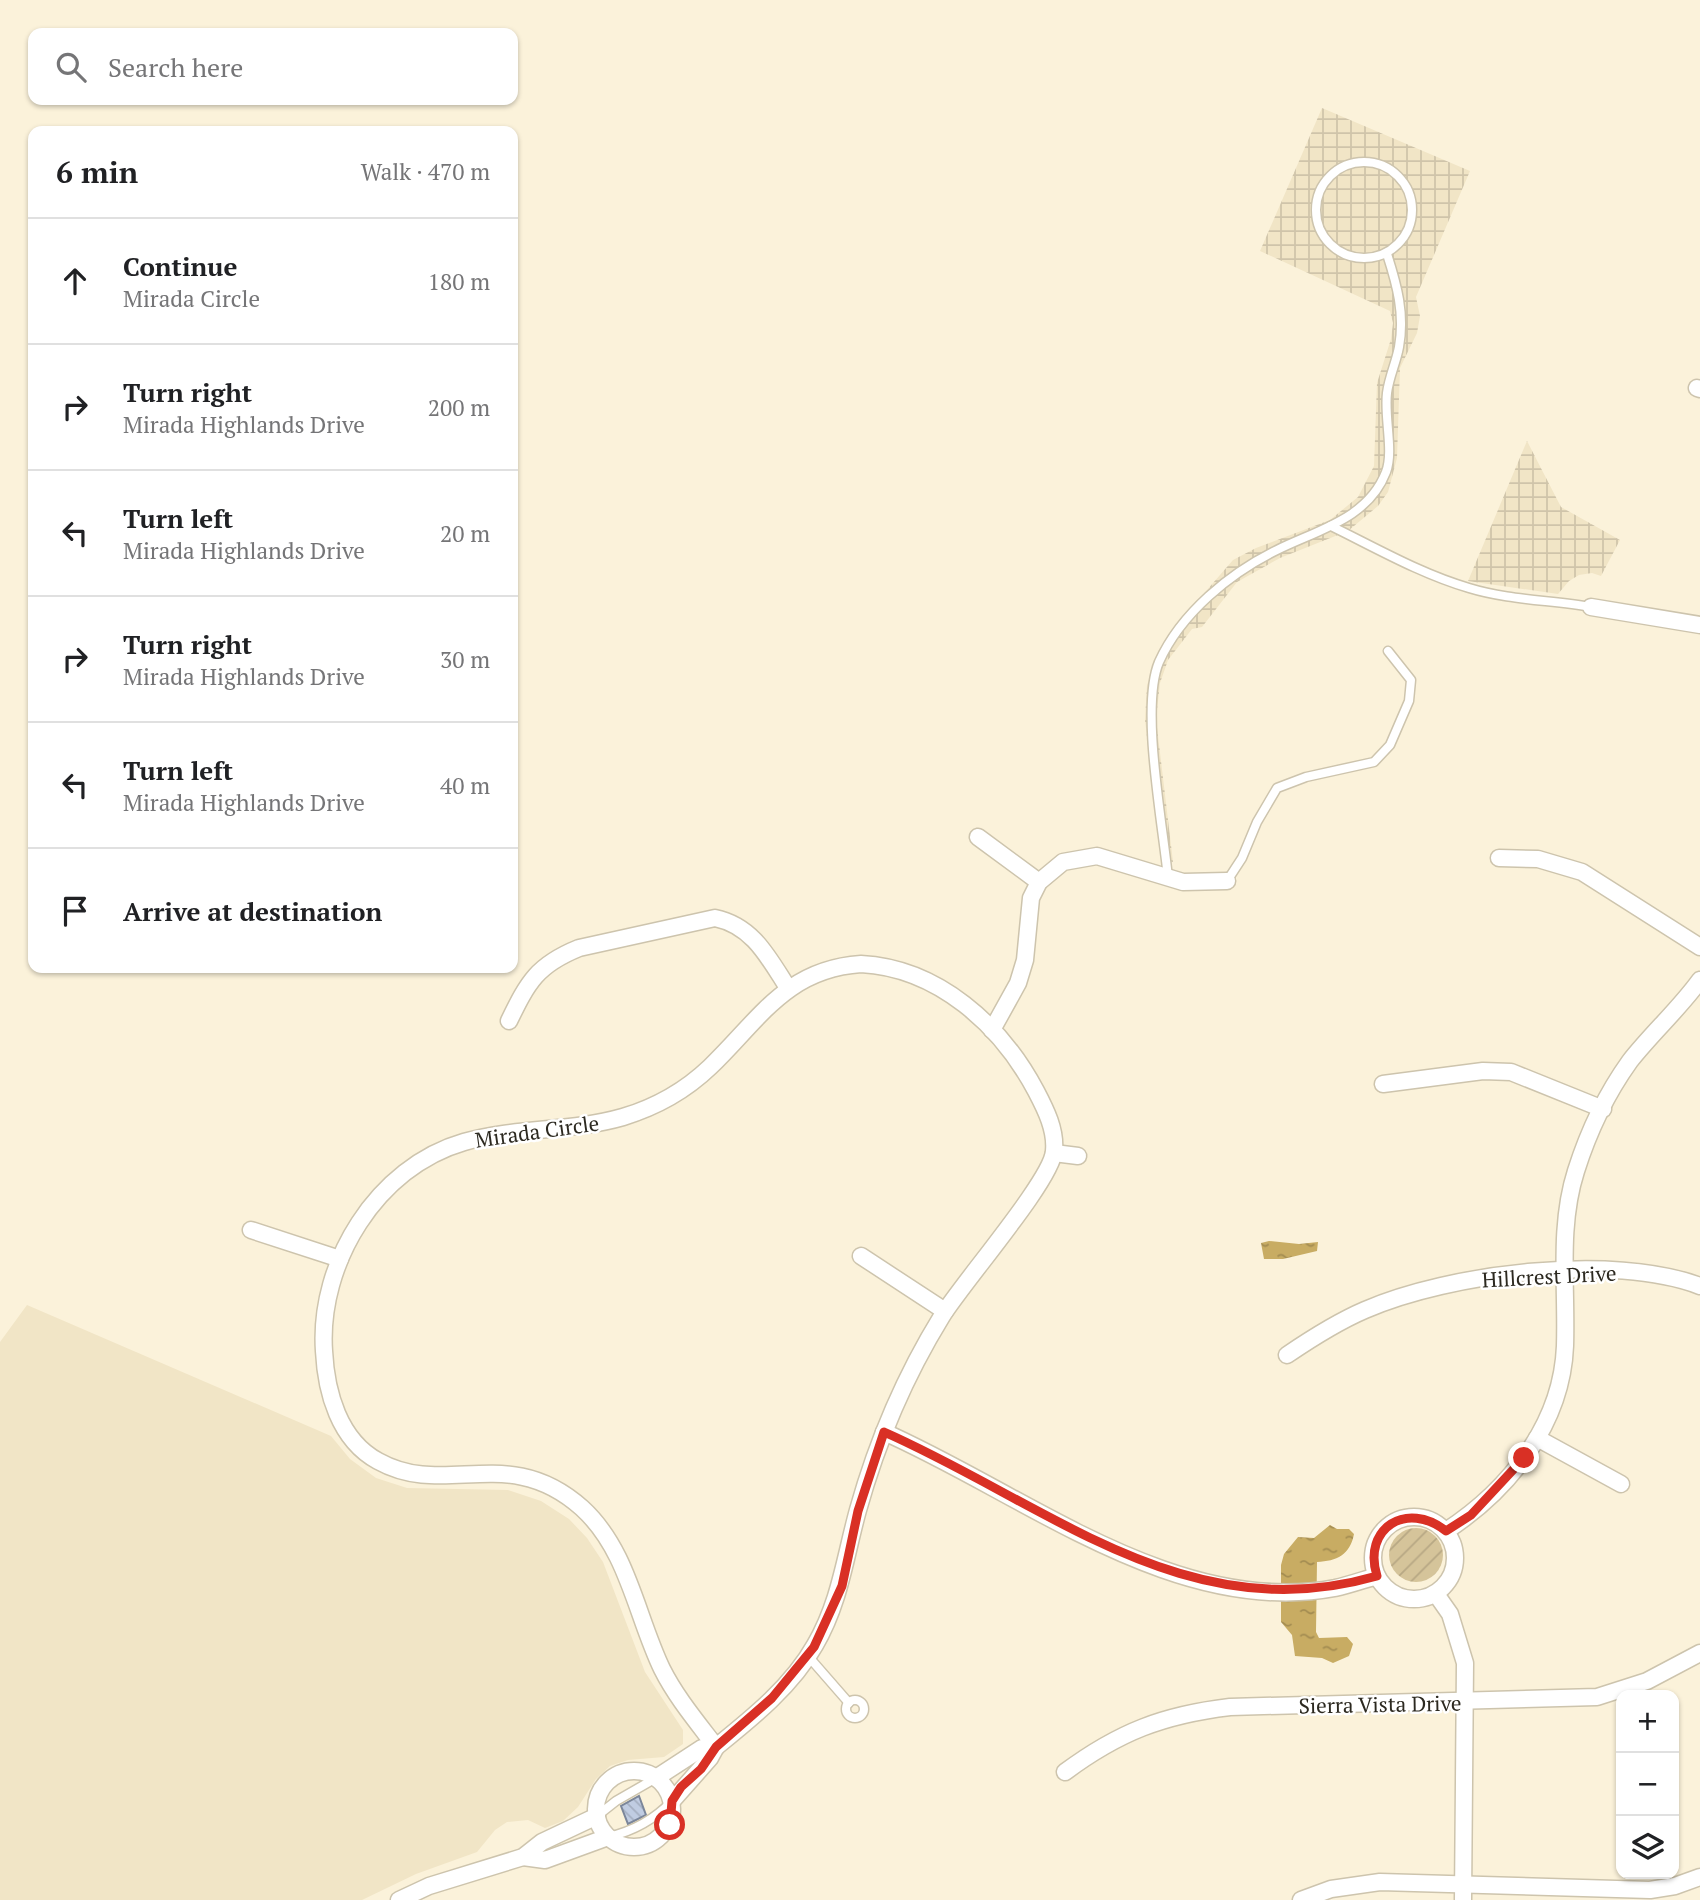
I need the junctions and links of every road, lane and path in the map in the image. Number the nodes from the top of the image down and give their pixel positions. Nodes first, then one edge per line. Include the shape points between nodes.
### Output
1 (1387, 254) junction
2 (1331, 526) junction
3 (1591, 607) joint
4 (1700, 625) edge
5 (1388, 651) dead end
6 (978, 837) dead end
7 (1499, 858) dead end
8 (1168, 878) junction
9 (1227, 881) joint
10 (1038, 882) junction
11 (1700, 947) edge
12 (1700, 980) edge
13 (788, 988) junction
14 (509, 1021) dead end
15 (992, 1030) junction
16 (1383, 1084) dead end
17 (1603, 1109) junction
18 (1054, 1153) junction
19 (1079, 1156) dead end
20 (251, 1230) dead end
21 (861, 1256) dead end
22 (340, 1259) junction
23 (1565, 1272) junction
24 (1700, 1286) edge
25 (945, 1311) junction
26 (1287, 1355) dead end
27 (884, 1432) junction
28 (1537, 1437) junction
29 (1621, 1484) dead end
30 (1446, 1531) junction
31 (1377, 1576) junction
32 (1436, 1594) junction
33 (1700, 1653) edge
34 (808, 1657) junction
35 (1466, 1702) junction
36 (849, 1703) dead end
37 (716, 1747) junction
38 (1065, 1772) dead end
39 (656, 1778) junction
40 (672, 1801) junction
41 (597, 1816) junction
42 (608, 1837) junction
43 (523, 1857) junction
44 (1700, 1877) edge
45 (1463, 1892) edge
46 (399, 1900) edge
47 (1301, 1900) edge

1 - 1 lane via 1409,230 1413,204 1409,191 1392,171 1364,162 1347,163 1334,172 1321,192 1318,225 1334,249 1352,257 1371,259
1 - 2 lane via 1402,308 1400,341 1387,393 1387,468 1366,503
2 - 3 lane via 1468,588
2 - 8 lane via 1276,550 1229,580 1204,601 1158,664 1150,703
3 - 4 street
5 - 9 lane via 1411,680 1406,710 1390,745 1374,762 1277,788
6 - 10 street
7 - 11 street via 1538,859 1582,872
8 - 9 street via 1196,883
8 - 10 street via 1097,856 1063,862
10 - 15 street via 1027,915 1025,960 1018,983
12 - 17 street via 1631,1061
13 - 14 street via 748,932 715,918 558,956 527,984
13 - 15 street, Mirada Circle via 842,965 882,965 943,988
13 - 22 street, Mirada Circle via 709,1068 645,1110 593,1124 461,1143 407,1170 364,1213
15 - 18 street, Mirada Circle via 1021,1064 1043,1104 1053,1129
16 - 17 street via 1483,1070 1511,1072
17 - 23 street via 1569,1198
18 - 19 street
18 - 25 street via 1043,1181
20 - 22 street
21 - 25 street
22 - 37 street, Mirada Circle via 326,1309 325,1366 332,1401 356,1444 373,1459 411,1474 511,1474 542,1483 578,1504 612,1545 663,1670
23 - 24 street, Hillcrest Drive via 1647,1272
23 - 26 street, Hillcrest Drive via 1474,1279 1430,1290 1367,1309
23 - 28 street via 1561,1380
25 - 27 street via 912,1368
27 - 31 street via 1143,1562 1197,1580 1279,1591 1320,1590
27 - 34 street via 858,1511 842,1586
28 - 29 street
28 - 30 street via 1511,1475 1471,1515
30 - 31 street via 1423,1518 1397,1520 1378,1538 1373,1551
30 - 32 street via 1455,1565
31 - 32 street via 1402,1598
32 - 35 street via 1460,1640
33 - 35 street, Sierra Vista Drive via 1647,1681 1597,1697
34 - 36 lane
34 - 37 street via 772,1698
35 - 38 street, Sierra Vista Drive via 1201,1711 1137,1728
35 - 45 street
37 - 39 street via 690,1754
37 - 40 street
39 - 40 street
39 - 41 street via 635,1771 614,1777 599,1794
40 - 42 street via 670,1825 654,1843 630,1848
41 - 42 street
41 - 43 street via 542,1842
42 - 43 street via 545,1860
43 - 46 street
44 - 45 street via 1650,1890
45 - 47 street via 1356,1884

